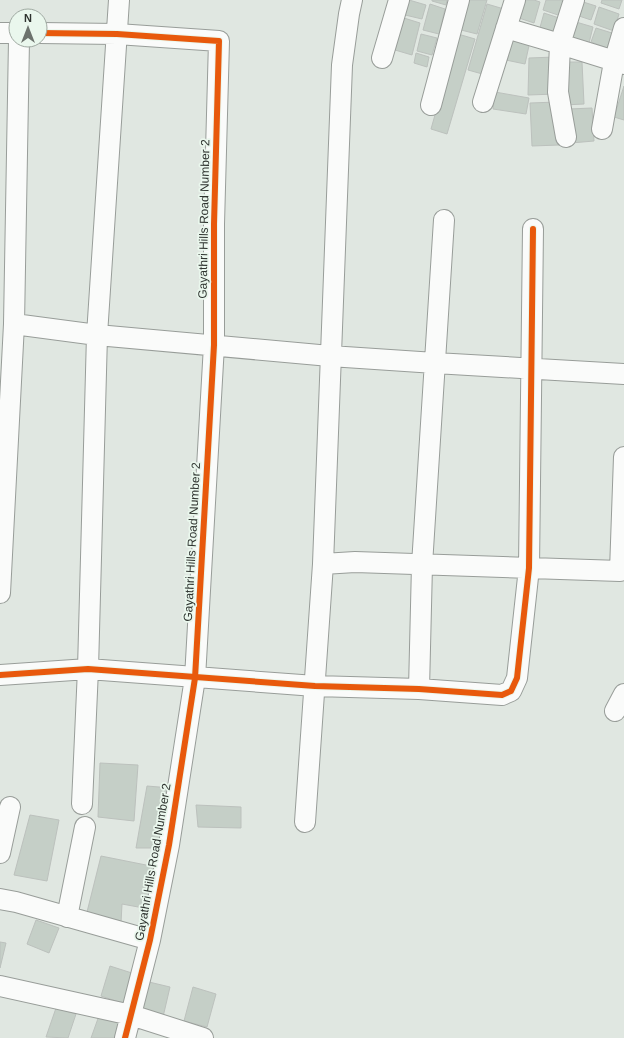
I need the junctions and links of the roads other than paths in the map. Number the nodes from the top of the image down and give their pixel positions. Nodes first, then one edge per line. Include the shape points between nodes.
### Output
1 (119, 0) edge
2 (352, 0) edge
3 (399, 0) edge
4 (458, 0) edge
5 (515, 0) edge
6 (574, 0) edge
7 (506, 28) junction
8 (624, 28) edge
9 (48, 33) edge
10 (117, 34) junction
11 (560, 44) junction
12 (19, 48) edge
13 (382, 58) dead end
14 (619, 63) edge
15 (483, 102) dead end
16 (431, 105) dead end
17 (602, 129) dead end
18 (566, 137) dead end
19 (444, 220) dead end
20 (533, 229) dead end
21 (14, 324) junction
22 (98, 335) junction
23 (214, 345) junction
24 (330, 356) junction
25 (435, 363) junction
26 (531, 368) junction
27 (624, 374) edge
28 (624, 457) edge
29 (323, 564) junction
30 (422, 564) junction
31 (529, 568) junction
32 (622, 572) edge
33 (0, 594) edge
34 (88, 669) junction
35 (0, 676) edge
36 (195, 678) junction
37 (314, 686) junction
38 (419, 690) junction
39 (82, 804) dead end
40 (10, 807) dead end
41 (305, 822) dead end
42 (85, 827) dead end
43 (0, 853) edge
44 (0, 899) edge
45 (67, 916) junction
46 (150, 940) junction
47 (0, 986) edge
48 (131, 1015) junction
49 (125, 1038) edge
50 (203, 1038) edge

1 - 10 street
2 - 24 street via 342,66
3 - 13 street
4 - 16 street
5 - 7 street
6 - 11 street
7 - 11 street
7 - 15 street
8 - 14 street
9 - 10 street
10 - 22 street
10 - 23 street, Gayathri Hills Road Number 2 via 219,41
11 - 14 street
11 - 18 street via 558,92
12 - 21 street
14 - 17 street via 605,109
19 - 25 street
20 - 26 street
21 - 22 street
21 - 33 street
22 - 23 street
22 - 34 street
23 - 24 street
23 - 36 street, Gayathri Hills Road Number 2
24 - 25 street
24 - 29 street
25 - 26 street
25 - 30 street
26 - 27 street
26 - 31 street
28 - 32 street
29 - 30 street
29 - 37 street
30 - 31 street
30 - 38 street
31 - 32 street
31 - 38 street via 517,678 512,691 502,695
34 - 35 street
34 - 36 street
34 - 39 street
36 - 37 street
36 - 46 street, Gayathri Hills Road Number 2 via 169,845
37 - 38 street
37 - 41 street
40 - 43 street
42 - 45 street
44 - 45 street
45 - 46 street
46 - 48 street, Gayathri Hills Road Number 2
47 - 48 street
48 - 49 street, Gayathri Hills Road Number 2
48 - 50 street

